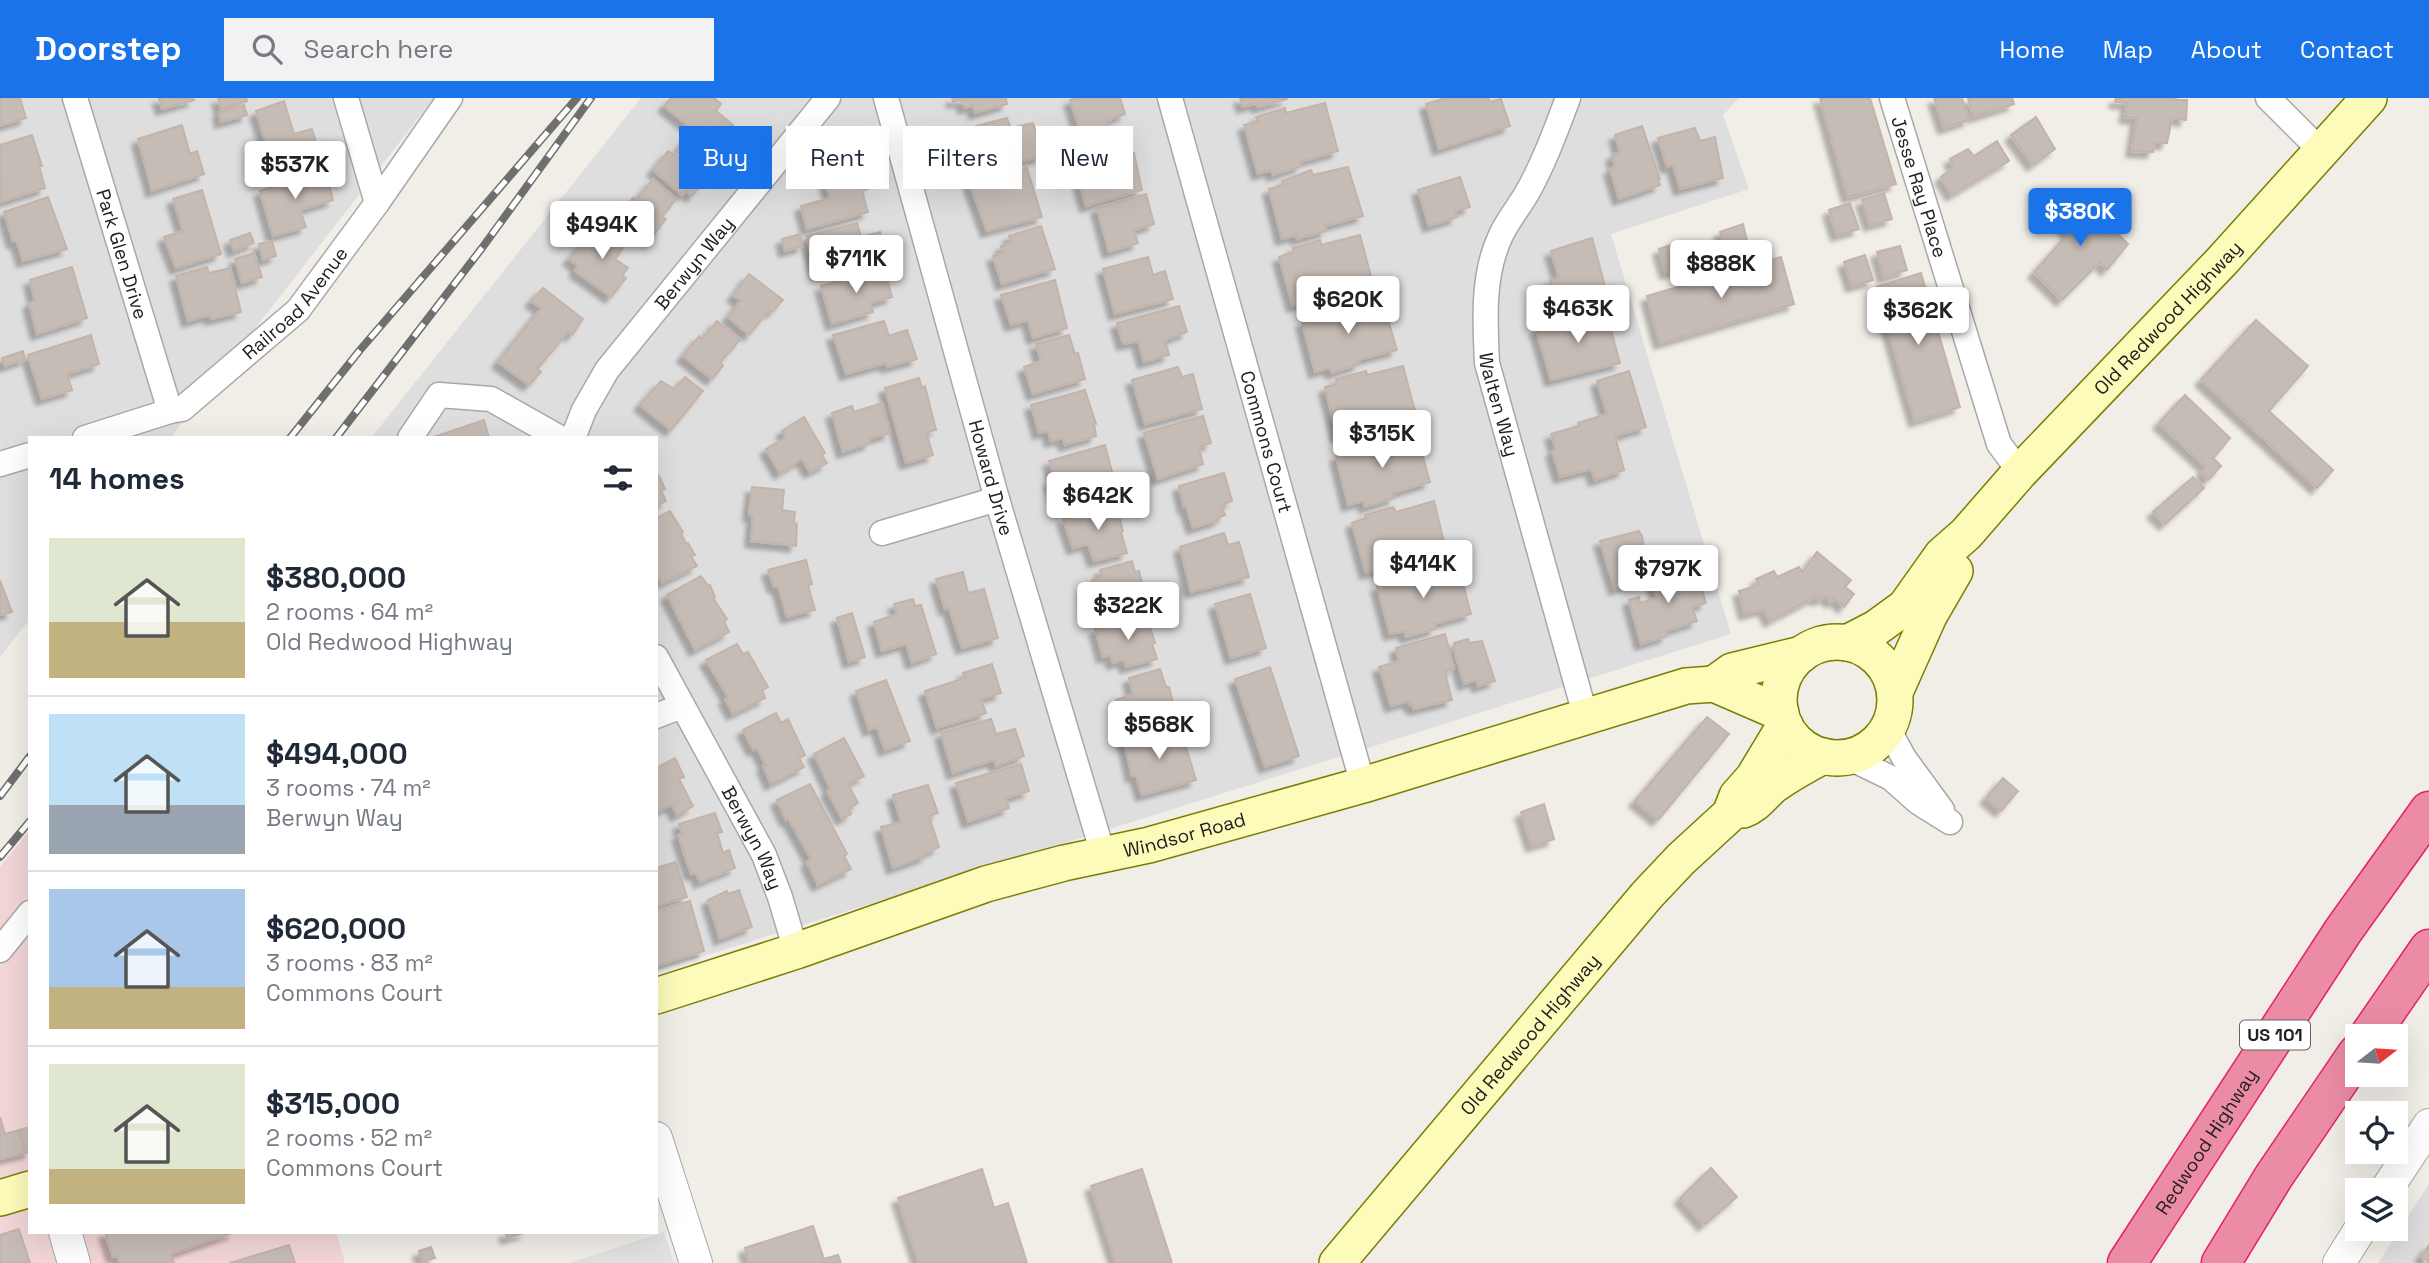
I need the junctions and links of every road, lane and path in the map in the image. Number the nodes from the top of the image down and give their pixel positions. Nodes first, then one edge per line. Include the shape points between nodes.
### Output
1 (75, 98) edge
2 (346, 98) edge
3 (450, 98) edge
4 (828, 98) edge
5 (886, 98) edge
6 (1170, 98) edge
7 (1568, 98) edge
8 (1892, 98) edge
9 (2267, 98) edge
10 (2369, 98) edge
11 (2322, 152) junction
12 (377, 202) junction
13 (170, 411) junction
14 (91, 436) edge
15 (411, 436) edge
16 (556, 436) edge
17 (574, 436) edge
18 (28, 456) edge
19 (0, 464) edge
20 (2020, 472) junction
21 (997, 499) junction
22 (882, 533) dead end
23 (1966, 534) junction
24 (1847, 643) junction
25 (1802, 654) junction
26 (658, 661) edge
27 (1714, 684) junction
28 (1895, 692) junction
29 (682, 706) junction
30 (658, 715) edge
31 (1586, 718) junction
32 (1783, 719) junction
33 (1887, 727) junction
34 (1836, 757) junction
35 (1363, 785) junction
36 (2429, 811) edge
37 (1730, 814) junction
38 (1103, 854) junction
39 (28, 915) edge
40 (2429, 949) edge
41 (0, 950) edge
42 (796, 951) junction
43 (658, 995) edge
44 (2378, 1024) edge
45 (2345, 1072) edge
46 (2429, 1125) edge
47 (658, 1144) edge
48 (2394, 1178) edge
49 (28, 1190) edge
50 (0, 1198) edge
51 (66, 1234) edge
52 (2353, 1241) edge
53 (75, 1263) edge
54 (696, 1263) edge
55 (1337, 1263) edge
56 (2127, 1263) edge
57 (2221, 1263) edge
58 (2339, 1263) edge

1 - 13 street, Park Glen Drive
2 - 12 street
3 - 12 street, Railroad Avenue
4 - 17 street, Berwyn Way via 607,370
5 - 21 street, Howard Drive
6 - 35 street, Commons Court
7 - 31 street, Walten Way via 1528,191 1500,235 1484,317 1487,363
8 - 20 street, Jesse Ray Place via 1999,444
9 - 11 street
10 - 11 main road, Old Redwood Highway
11 - 20 main road, Old Redwood Highway
12 - 13 street, Railroad Avenue via 298,310 182,409
13 - 14 street, Railroad Avenue
15 - 16 street via 439,395 491,399
18 - 19 street
20 - 23 main road, Old Redwood Highway
21 - 22 street
21 - 38 street, Howard Drive
23 - 24 main road, Old Redwood Highway via 1942,555 1905,607
23 - 28 main road, Old Redwood Highway via 1957,567 1929,615
24 - 25 main road via 1831,642
24 - 28 main road via 1879,659
25 - 27 main road, Windsor Road via 1732,671
25 - 32 main road via 1783,680
26 - 29 street, Berwyn Way
27 - 31 main road, Windsor Road via 1686,686
27 - 32 main road
28 - 33 main road
29 - 30 street
29 - 42 street, Berwyn Way via 764,855
31 - 35 main road, Windsor Road
32 - 34 main road via 1808,750
32 - 37 main road, Old Redwood Highway
33 - 34 main road via 1866,750
33 - 34 street via 1903,758 1950,822 1891,778
34 - 37 main road, Old Redwood Highway via 1782,780 1752,807
35 - 38 main road, Windsor Road
36 - 56 highway, Redwood Highway / US 101 via 2343,931
37 - 55 main road, Old Redwood Highway via 1647,895
38 - 42 main road, Windsor Road via 986,884
39 - 41 street
40 - 44 highway
42 - 43 main road, Windsor Road
45 - 57 highway
46 - 48 street
47 - 54 street
49 - 50 main road
51 - 53 street
52 - 58 street

